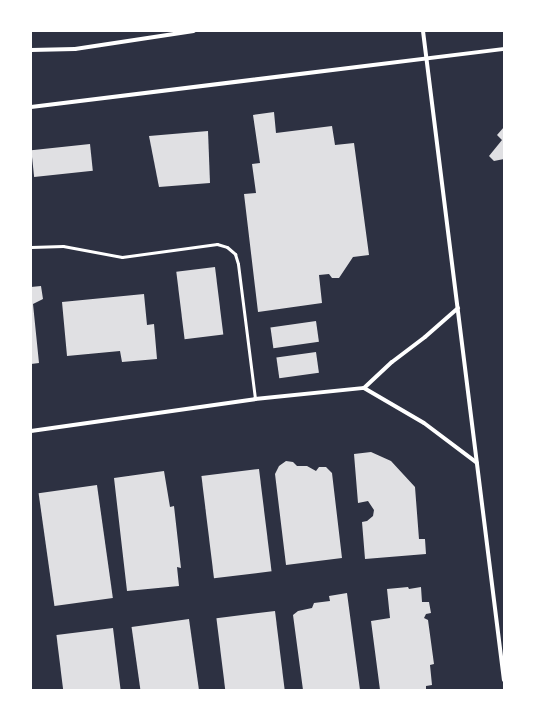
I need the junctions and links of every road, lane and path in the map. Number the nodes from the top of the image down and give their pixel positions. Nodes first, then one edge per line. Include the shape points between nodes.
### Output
1 (194, 31) edge
2 (424, 31) edge
3 (504, 49) edge
4 (31, 50) edge
5 (426, 57) junction
6 (31, 107) edge
7 (31, 247) edge
8 (458, 308) junction
9 (364, 388) junction
10 (255, 399) junction
11 (31, 431) edge
12 (477, 463) junction
13 (504, 680) edge

1 - 4 street via 75,49
2 - 5 street
3 - 5 street
5 - 6 street
5 - 8 street
7 - 10 lane via 63,246 122,257 217,244 227,247 235,254 238,264
8 - 9 street
8 - 12 street
9 - 10 street
9 - 12 street via 424,424
10 - 11 street
12 - 13 street

